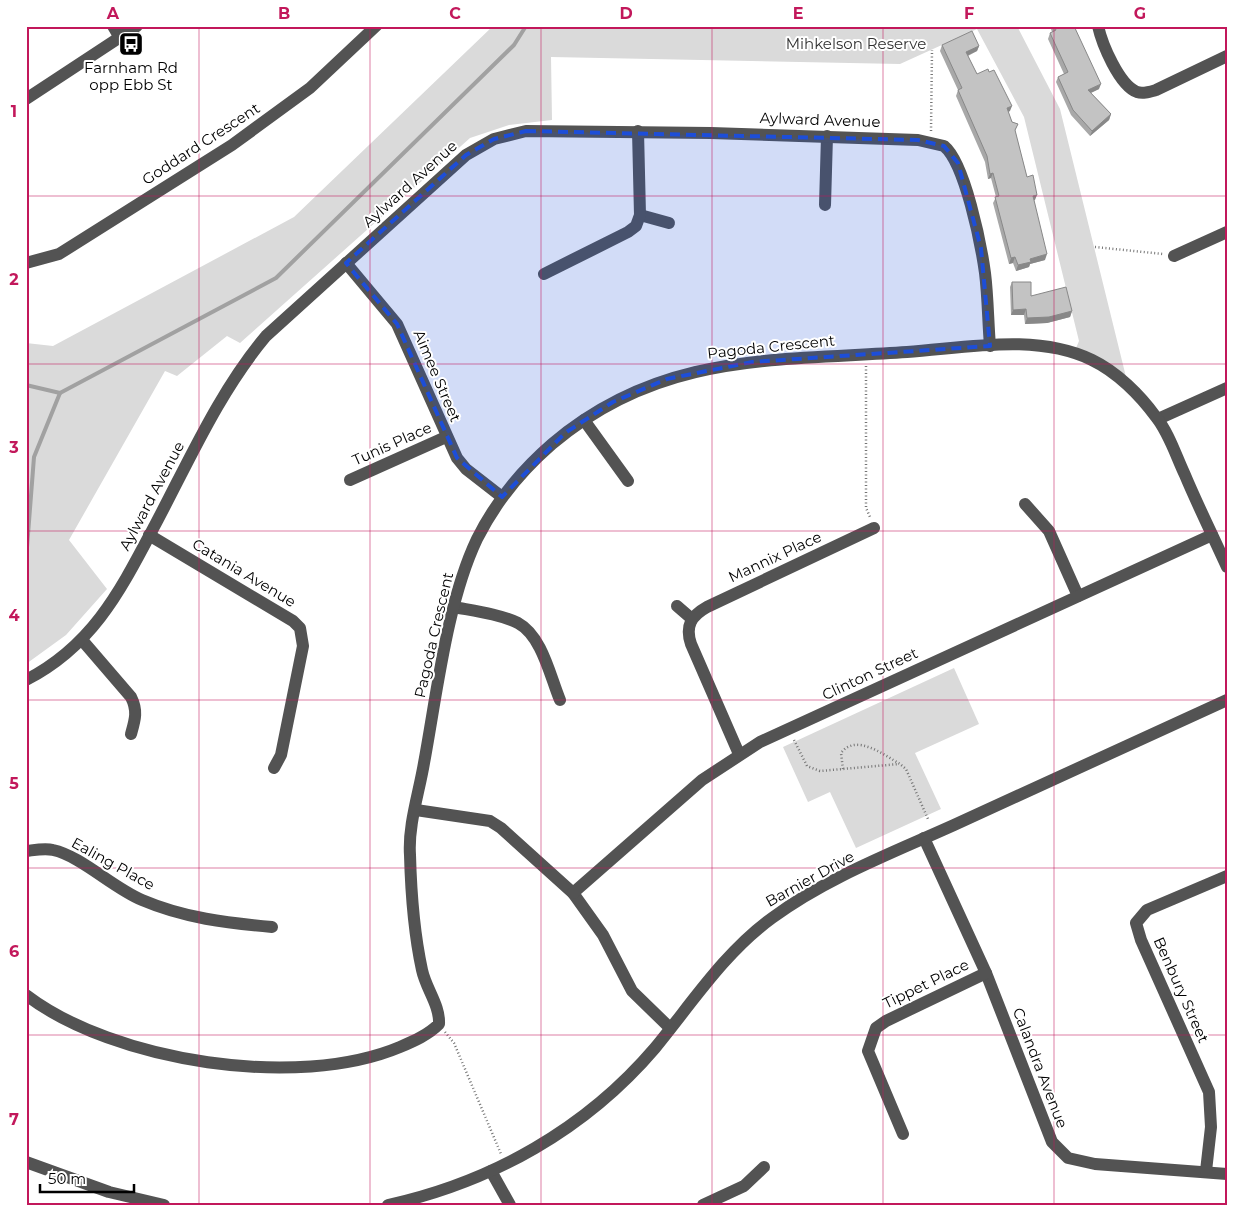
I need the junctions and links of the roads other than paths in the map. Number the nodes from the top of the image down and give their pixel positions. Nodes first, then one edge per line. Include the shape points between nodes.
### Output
1 (113, 26) edge
2 (137, 26) edge
3 (376, 26) edge
4 (1098, 26) edge
5 (120, 38) junction
6 (1227, 56) edge
7 (26, 98) edge
8 (638, 131) junction
9 (827, 136) junction
10 (824, 205) dead end
11 (640, 215) junction
12 (669, 223) dead end
13 (1227, 232) edge
14 (1174, 256) road end
15 (346, 262) junction
16 (26, 263) edge
17 (544, 274) dead end
18 (990, 346) junction
19 (1227, 388) edge
20 (1158, 419) junction
21 (584, 420) junction
22 (446, 438) junction
23 (350, 480) dead end
24 (628, 481) dead end
25 (502, 498) junction
26 (1025, 504) dead end
27 (874, 528) road end
28 (149, 535) junction
29 (1212, 535) junction
30 (1227, 567) edge
31 (1078, 596) junction
32 (677, 606) dead end
33 (454, 607) junction
34 (692, 619) junction
35 (82, 640) junction
36 (26, 680) edge
37 (560, 700) dead end
38 (1227, 700) edge
39 (131, 734) dead end
40 (740, 754) junction
41 (274, 768) dead end
42 (416, 810) junction
43 (924, 838) junction
44 (26, 851) edge
45 (1227, 876) edge
46 (573, 893) junction
47 (272, 927) dead end
48 (986, 973) junction
49 (26, 995) edge
50 (670, 1028) junction
51 (903, 1134) dead end
52 (26, 1162) edge
53 (764, 1167) dead end
54 (491, 1171) junction
55 (1206, 1171) junction
56 (1227, 1174) edge
57 (164, 1205) edge
58 (388, 1205) edge
59 (510, 1205) edge
60 (703, 1205) edge

1 - 5 street
2 - 5 street
3 - 16 street, Goddard Crescent via 310,88 232,145 59,254
4 - 6 street via 1122,80 1137,92 1156,90
5 - 7 street
8 - 9 street, Aylward Avenue
8 - 11 street
8 - 15 street, Aylward Avenue via 526,130 494,139 466,154
9 - 10 street
9 - 18 street, Aylward Avenue via 931,141 944,146 953,155 967,194 985,273
11 - 12 street
11 - 17 street via 636,226 628,232
13 - 14 street
15 - 22 street, Aimee Street via 397,324
15 - 28 street, Aylward Avenue via 285,317 238,370
18 - 20 street, Pagoda Crescent via 1053,348 1094,361 1128,385
18 - 21 street, Pagoda Crescent via 752,362 688,373 629,394
19 - 20 street
20 - 29 street, Pagoda Crescent
21 - 24 street
21 - 25 street, Pagoda Crescent via 546,449
22 - 23 street, Tunis Place
22 - 25 street, Aimee Street via 466,470
25 - 33 street, Pagoda Crescent via 477,538
26 - 31 street via 1049,531
27 - 34 street, Mannix Place via 707,607
28 - 35 street, Aylward Avenue via 115,598
28 - 41 street, Catania Avenue via 300,628 301,663 281,755
29 - 30 street, Pagoda Crescent
29 - 31 street, Clinton Street
31 - 40 street, Clinton Street
32 - 34 street
33 - 37 street via 507,619 529,631 538,644
33 - 42 street, Pagoda Crescent
34 - 40 street via 688,630 691,644
35 - 36 street, Aylward Avenue via 50,666
35 - 39 street via 131,697 136,717
38 - 43 street, Barnier Drive
40 - 46 street, Clinton Street via 676,801
42 - 46 street via 490,821
42 - 49 street, Pagoda Crescent via 410,854 418,941 422,970 438,1012 439,1024 431,1032 408,1043 354,1062 318,1066 233,1066 202,1062 122,1042 38,1005
43 - 48 street, Calandra Avenue
43 - 50 street, Barnier Drive via 820,888 771,918 723,962
44 - 47 street, Ealing Place via 51,849 121,890 184,915
45 - 55 street, Benbury Street via 1147,910 1136,923 1209,1092 1211,1127
46 - 50 street via 603,936 632,991
48 - 51 street, Tippet Place via 876,1028 868,1051
48 - 55 street, Calandra Avenue via 1052,1142 1068,1158 1094,1164
50 - 54 street, Barnier Drive via 633,1071 599,1103 556,1135
52 - 57 street via 109,1192
53 - 60 street via 744,1186
54 - 58 street, Barnier Drive via 444,1190
54 - 59 street
55 - 56 street, Calandra Avenue

